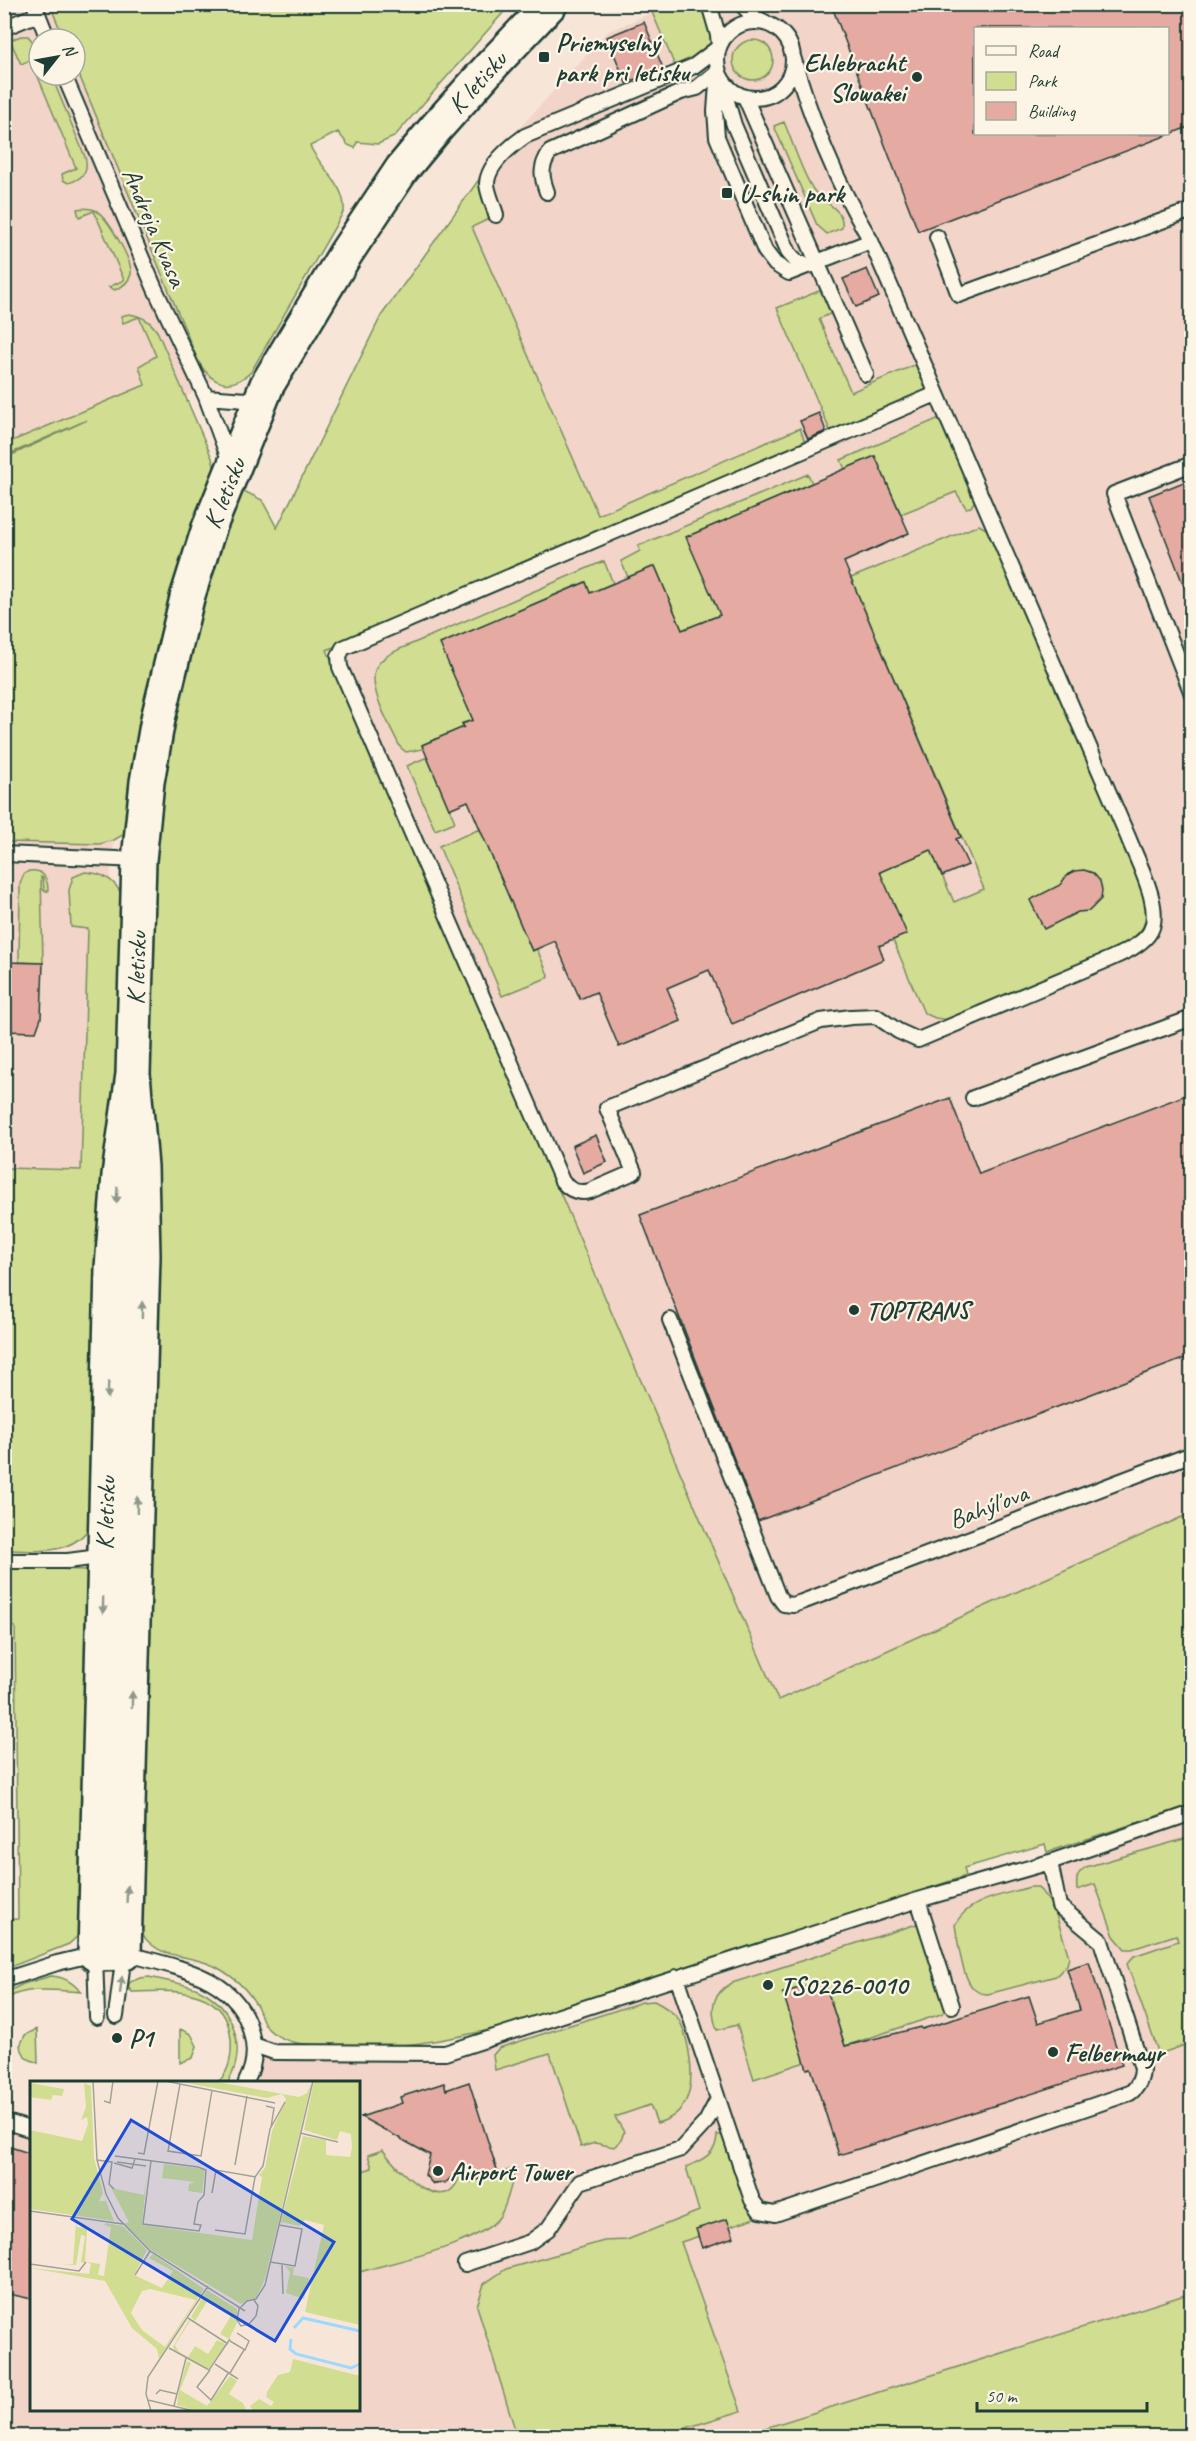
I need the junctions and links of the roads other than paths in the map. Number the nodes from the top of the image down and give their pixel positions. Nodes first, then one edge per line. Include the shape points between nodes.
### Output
1 (550, 4) edge
2 (709, 4) edge
3 (741, 4) edge
4 (36, 9) edge
5 (768, 24) junction
6 (43, 27) edge
7 (4, 28) edge
8 (719, 47) junction
9 (791, 50) junction
10 (718, 71) junction
11 (69, 87) edge
12 (745, 97) junction
13 (547, 192) dead end
14 (1191, 210) edge
15 (496, 215) dead end
16 (938, 237) dead end
17 (871, 241) junction
18 (813, 264) junction
19 (866, 374) dead end
20 (936, 394) junction
21 (206, 397) junction
22 (260, 401) junction
23 (1191, 464) edge
24 (233, 472) junction
25 (1191, 694) edge
26 (4, 854) edge
27 (139, 860) junction
28 (1191, 1018) edge
29 (973, 1098) dead end
30 (670, 1320) dead end
31 (1191, 1455) edge
32 (120, 1556) junction
33 (4, 1561) edge
34 (1191, 1813) edge
35 (1050, 1862) junction
36 (918, 1900) junction
37 (110, 1953) junction
38 (676, 1977) junction
39 (4, 1980) edge
40 (952, 2006) dead end
41 (116, 2016) dead end
42 (97, 2017) dead end
43 (254, 2045) junction
44 (246, 2081) edge
45 (718, 2098) junction
46 (4, 2121) edge
47 (30, 2129) edge
48 (465, 2264) dead end

1 - 22 street, K letisku via 402,169 346,253
2 - 8 lane
3 - 5 lane
4 - 6 lane
4 - 7 lane
5 - 8 lane via 756,22 737,27
5 - 9 lane via 786,39
8 - 10 lane
8 - 15 lane via 694,66 525,136 510,147 487,183
9 - 12 lane via 789,76 782,87 758,98
9 - 17 lane via 808,109 845,196
10 - 12 lane via 734,92
10 - 13 lane via 697,88 550,152 542,164
10 - 18 lane via 734,125 789,254 797,262
10 - 18 lane via 717,137 765,251 789,273
11 - 21 lane, Andreja Kvasa via 155,289
12 - 18 lane
14 - 16 lane via 959,295
17 - 18 lane
17 - 20 lane
18 - 19 lane
20 - 20 lane via 343,648 339,656 340,667 562,1181 573,1191 590,1191 634,1172 607,1108 821,1021 876,1017 918,1040 1112,958 1139,944 1153,928 1152,900 1128,837
21 - 22 lane
21 - 24 lane, Andreja Kvasa
22 - 24 street, K letisku
23 - 25 lane via 1114,494
24 - 27 street, K letisku via 209,528 170,662 147,782
26 - 27 lane
27 - 32 street, K letisku via 133,1074 143,1256
28 - 29 lane
30 - 31 lane, Bahýľova via 784,1604 802,1602
32 - 33 lane
32 - 37 street, K letisku
34 - 35 lane
35 - 36 lane
35 - 45 lane via 1059,1905 1101,1941 1142,2068 1140,2082 1130,2093 775,2214 760,2211 752,2200
36 - 38 lane
36 - 40 lane
37 - 39 lane via 57,1962
41 -> 37 lane
37 - 42 lane
37 - 43 lane via 196,1974 215,1983 232,1994 242,2007
38 - 43 lane via 445,2053 274,2052
38 - 45 lane
43 - 44 lane
45 - 48 lane via 706,2122 681,2149 580,2182 548,2229 530,2241
46 - 47 lane

